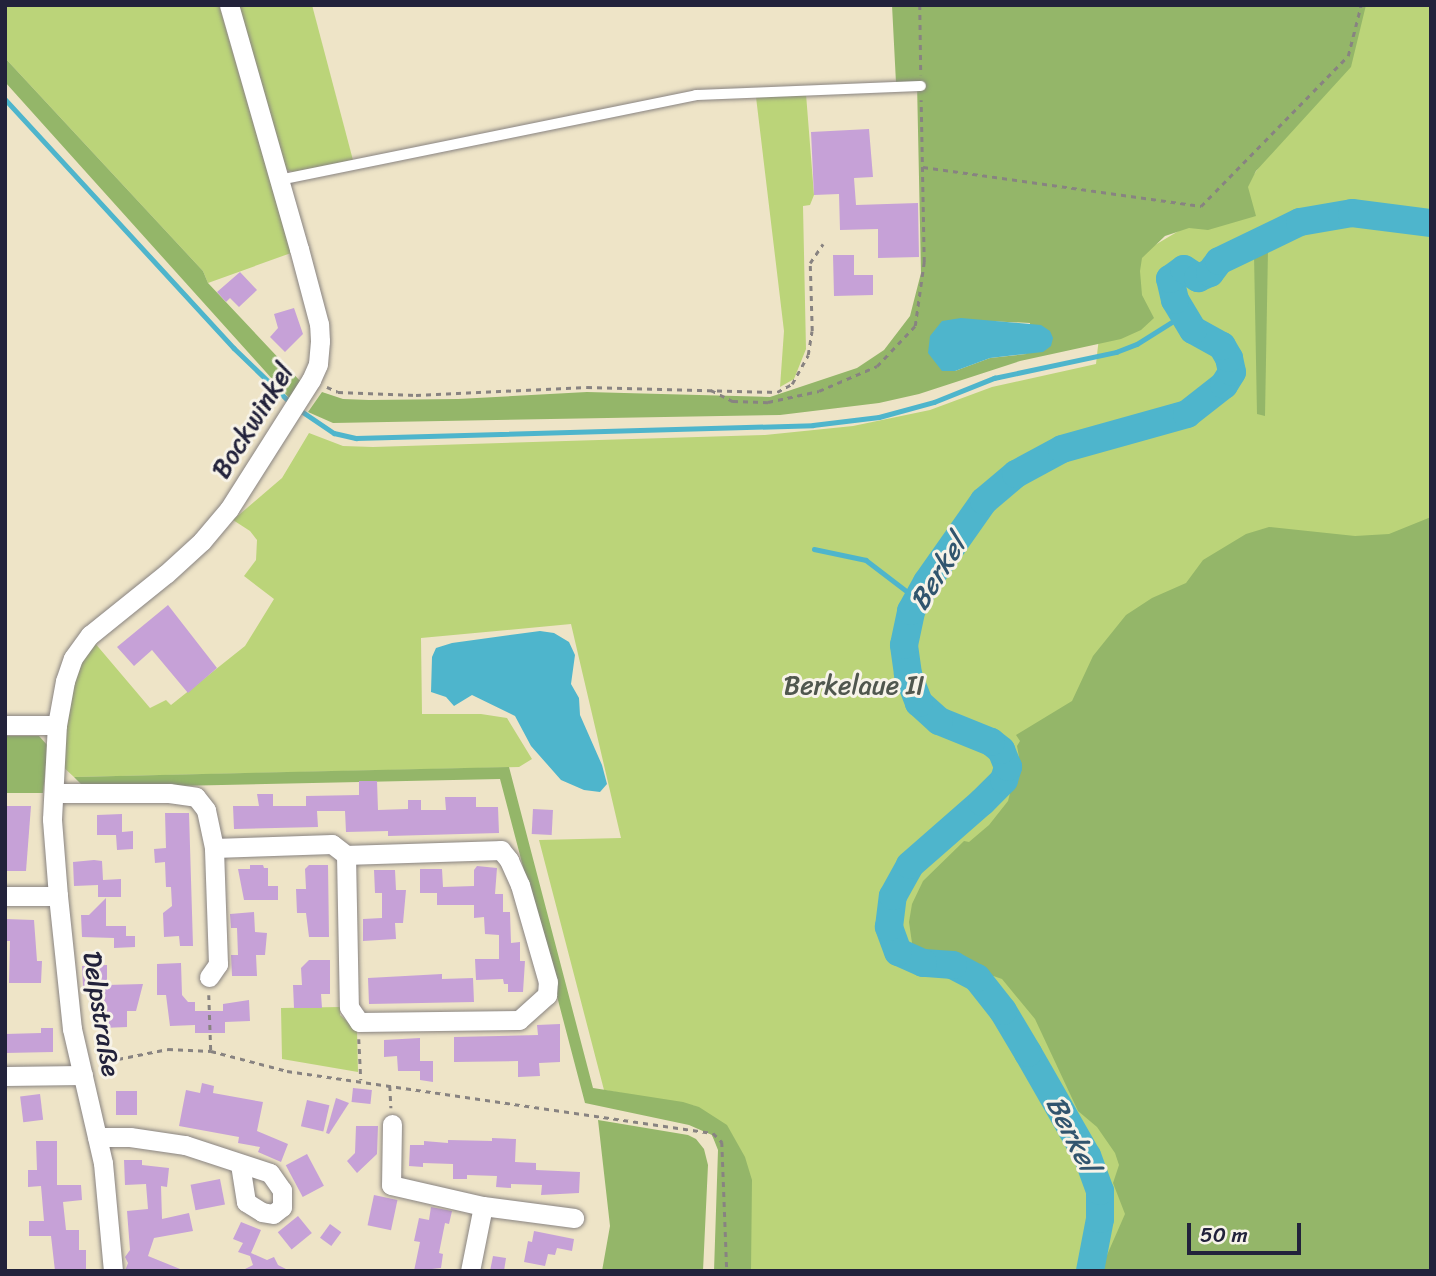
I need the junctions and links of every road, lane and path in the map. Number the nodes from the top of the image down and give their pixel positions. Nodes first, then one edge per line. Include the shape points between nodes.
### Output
1 (229, 5) edge
2 (920, 5) edge
3 (1361, 5) edge
4 (921, 86) junction
5 (922, 167) junction
6 (279, 180) junction
7 (823, 244) dead end
8 (311, 380) junction
9 (709, 389) junction
10 (5, 725) edge
11 (57, 725) junction
12 (56, 764) joint
13 (54, 793) junction
14 (215, 848) junction
15 (346, 855) junction
16 (5, 896) edge
17 (58, 896) junction
18 (209, 977) joint
19 (359, 1022) junction
20 (211, 1051) junction
21 (83, 1075) junction
22 (5, 1076) edge
23 (361, 1080) junction
24 (390, 1087) junction
25 (392, 1124) joint
26 (97, 1138) junction
27 (240, 1165) dead end
28 (483, 1206) junction
29 (574, 1218) dead end
30 (113, 1271) edge
31 (470, 1271) edge
32 (727, 1271) edge

1 - 6 street, Bockwinkel
2 - 4 path
3 - 5 path via 1348,56 1201,206
4 - 5 path
4 - 6 lane via 696,95
5 - 9 path via 925,262 915,326 896,349 857,377 780,402 733,401
6 - 8 street, Bockwinkel via 319,324 318,364
7 - 9 path via 810,263 808,355 792,384 777,392
8 - 9 path via 338,392 416,395 587,387
8 - 11 street, Bockwinkel via 229,509 202,541 82,643 69,670
10 - 11 street
11 - 12 street, Bockwinkel
12 - 13 street, Delpstraße
13 - 14 street via 196,797 206,810
13 - 17 street, Delpstraße
14 - 15 street via 323,842
14 - 18 street via 218,964
15 - 19 street via 349,1007
15 - 19 street via 501,849 520,885 548,982 547,995 519,1020
16 - 17 street
17 - 21 street, Delpstraße via 72,1029
18 - 20 path
19 - 23 path
20 - 21 path via 167,1049 118,1059
20 - 23 path via 287,1071
21 - 22 street
21 - 26 street, Delpstraße
23 - 24 path
24 - 25 path
24 - 32 path via 719,1136 724,1156
25 - 28 street via 391,1185
26 - 27 street via 162,1140
26 - 30 street, Delpstraße via 108,1200
28 - 29 street
28 - 31 street

